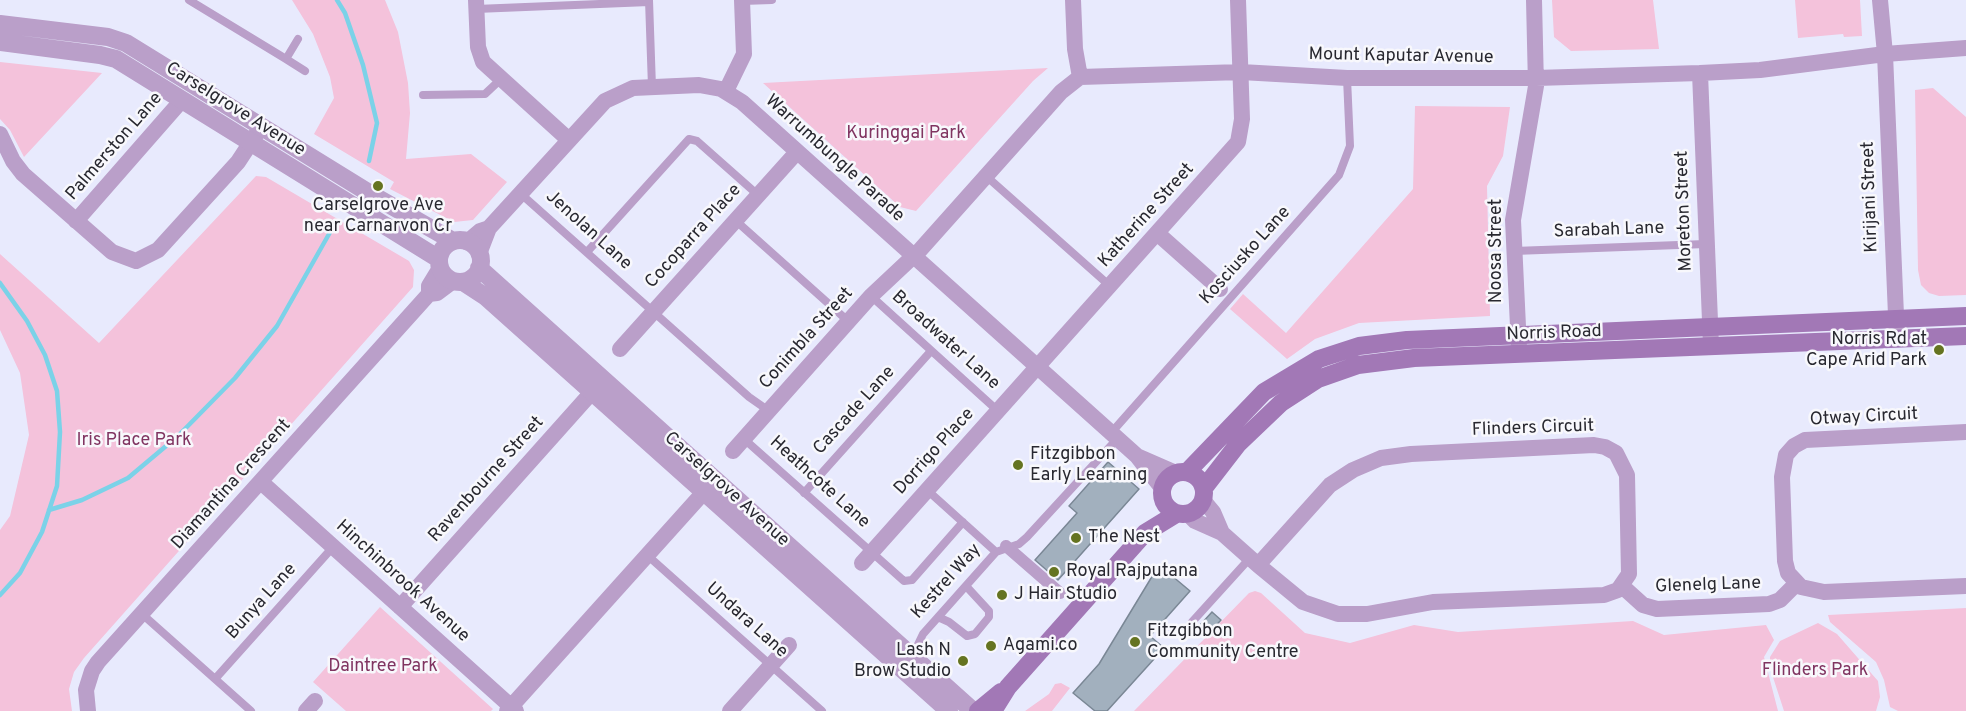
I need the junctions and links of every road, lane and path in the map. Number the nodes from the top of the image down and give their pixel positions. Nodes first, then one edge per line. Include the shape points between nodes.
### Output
1 (189, 0) edge
2 (772, 0) edge
3 (1073, 0) edge
4 (1238, 0) edge
5 (1534, 0) edge
6 (1880, 0) edge
7 (649, 1) edge
8 (742, 1) edge
9 (476, 4) edge
10 (0, 24) edge
11 (298, 39) dead end
12 (0, 42) edge
13 (1966, 48) edge
14 (1885, 54) junction
15 (286, 58) junction
16 (305, 71) dead end
17 (1241, 72) junction
18 (1700, 73) junction
19 (1080, 77) junction
20 (1347, 78) junction
21 (1536, 78) junction
22 (501, 79) junction
23 (652, 87) junction
24 (726, 91) junction
25 (423, 95) dead end
26 (182, 100) junction
27 (261, 127) junction
28 (0, 134) edge
29 (569, 140) junction
30 (251, 143) junction
31 (797, 152) junction
32 (986, 175) junction
33 (521, 194) junction
34 (758, 195) junction
35 (76, 220) junction
36 (735, 220) junction
37 (1157, 233) junction
38 (1706, 244) junction
39 (470, 251) junction
40 (1514, 251) junction
41 (587, 252) junction
42 (913, 256) junction
43 (449, 272) junction
44 (1110, 286) junction
45 (1225, 294) junction
46 (871, 296) junction
47 (653, 312) junction
48 (1966, 316) edge
49 (1896, 320) junction
50 (848, 321) junction
51 (1711, 327) junction
52 (1966, 336) edge
53 (1897, 339) junction
54 (1518, 345) junction
55 (1711, 346) junction
56 (620, 349) dead end
57 (931, 351) junction
58 (1038, 367) junction
59 (597, 386) junction
60 (769, 411) junction
61 (998, 411) junction
62 (1966, 432) edge
63 (1114, 436) junction
64 (739, 445) joint
65 (1137, 456) junction
66 (1182, 472) junction
67 (261, 482) junction
68 (709, 485) junction
69 (927, 490) junction
70 (804, 493) junction
71 (1162, 494) junction
72 (1203, 494) junction
73 (1182, 514) junction
74 (963, 522) junction
75 (1145, 533) junction
76 (1222, 533) junction
77 (333, 547) junction
78 (1001, 549) junction
79 (647, 555) junction
80 (866, 558) junction
81 (1254, 561) junction
82 (1796, 584) junction
83 (966, 586) junction
84 (1622, 586) junction
85 (1966, 586) edge
86 (1060, 593) dead end
87 (400, 607) junction
88 (142, 614) junction
89 (938, 617) junction
90 (1192, 622) dead end
91 (789, 645) dead end
92 (912, 657) junction
93 (771, 665) junction
94 (215, 679) junction
95 (1008, 687) junction
96 (511, 710) edge
97 (88, 711) edge
98 (251, 711) edge
99 (730, 711) edge
100 (822, 711) edge
101 (949, 711) edge
102 (976, 711) edge
103 (993, 711) edge

1 - 15 lane
2 - 8 lane
3 - 19 street
4 - 17 street, Katherine Street
5 - 21 street, Noosa Street
6 - 14 street, Kirijani Street
7 - 9 lane
7 - 23 lane
8 - 24 street via 744,54
9 - 22 street via 480,55
10 - 27 street, Carselgrove Avenue via 117,39
11 - 15 lane
12 - 26 street, Carselgrove Avenue via 111,57
13 - 14 street, Mount Kaputar Avenue
14 - 18 street, Mount Kaputar Avenue via 1760,70
14 - 49 street, Kirijani Street
15 - 16 lane
17 - 19 street, Mount Kaputar Avenue
17 - 20 street, Mount Kaputar Avenue
17 - 37 street, Katherine Street via 1242,129 1238,142
18 - 21 street, Mount Kaputar Avenue
18 - 38 street, Moreton Street
19 - 32 street
20 - 21 street, Mount Kaputar Avenue
20 - 45 lane, Kosciusko Lane via 1350,146 1339,176
21 - 40 street, Noosa Street via 1514,202
22 - 25 lane via 489,92 479,95
22 - 29 street
23 - 24 street, Warrumbungle Parade via 708,86
23 - 29 street, Warrumbungle Parade via 615,94
24 - 31 street, Warrumbungle Parade
26 - 30 street, Carselgrove Avenue
26 - 35 street, Palmerston Lane
27 - 30 street
27 - 39 street, Carselgrove Avenue
28 - 35 street via 18,168
29 - 33 street, Warrumbungle Parade
30 - 35 street via 149,257 136,261 117,256
30 - 43 street, Carselgrove Avenue
31 - 34 street, Cocoparra Place
31 - 42 street, Warrumbungle Parade
32 - 42 street
32 - 44 lane
33 - 39 street, Warrumbungle Parade via 489,228 480,231
33 - 41 lane, Jenolan Lane
34 - 36 street, Cocoparra Place
34 - 41 lane via 697,141 689,139
36 - 47 street, Cocoparra Place
36 - 50 lane
37 - 44 street, Katherine Street
37 - 45 street
38 - 40 lane, Sarabah Lane
38 - 51 street, Moreton Street
39 - 43 street via 444,248
39 - 43 street via 473,277
39 - 59 street, Carselgrove Avenue
40 - 54 street, Noosa Street
41 - 47 lane, Jenolan Lane
42 - 46 street, Conimbla Street
42 - 58 street, Warrumbungle Parade
43 - 59 street, Carselgrove Avenue
43 - 67 street, Diamantina Crescent via 437,292 429,294
44 - 58 street, Katherine Street
45 - 63 lane, Kosciusko Lane
46 - 50 street, Conimbla Street
46 - 57 lane, Broadwater Lane
47 - 56 street, Cocoparra Place
47 - 60 lane, Jenolan Lane via 749,398
48 - 49 main road, Norris Road
49 - 51 main road, Norris Road
49 - 53 street, Kirijani Street
50 - 60 street, Conimbla Street
51 - 54 main road, Norris Road
51 - 55 street, Moreton Street
52 - 53 main road, Norris Road
53 - 55 main road, Norris Road
54 - 55 main road, Norris Road
54 - 66 main road, Norris Road via 1381,342 1319,359 1264,392
54 - 72 main road, Norris Road via 1358,365 1318,380 1298,390 1264,417 1224,460
57 - 61 lane, Broadwater Lane
57 - 70 lane, Cascade Lane
58 - 61 street, Dorrigo Place
58 - 63 street, Warrumbungle Parade
59 - 68 street, Carselgrove Avenue
59 - 87 street, Ravenbourne Street
60 - 64 street, Conimbla Street
61 - 69 street, Dorrigo Place
62 - 82 street, Otway Circuit via 1813,439 1794,446 1784,461 1782,477 1785,561
63 - 65 street, Warrumbungle Parade
63 - 78 lane, Kestrel Way via 1027,537
64 - 70 lane, Heathcote Lane
65 - 66 street, Warrumbungle Parade
65 - 71 street, Warrumbungle Parade
66 - 71 main road via 1170,476
66 - 72 main road via 1198,478
67 - 77 street, Hinchinbrook Avenue
67 - 88 street, Diamantina Crescent
68 - 79 street
68 - 92 street, Carselgrove Avenue
68 - 101 street, Carselgrove Avenue
69 - 74 lane
69 - 80 street, Dorrigo Place
70 - 80 lane, Heathcote Lane
71 - 73 main road via 1170,511
71 - 75 main road
72 - 73 main road via 1200,506
72 - 76 street
73 - 75 main road
73 - 76 street
74 - 78 lane
74 - 80 lane, Heathcote Lane via 910,581 901,580
75 - 95 main road
76 - 81 street
77 - 87 street, Hinchinbrook Avenue
77 - 94 lane, Bunya Lane
78 - 83 lane, Kestrel Way
78 - 86 street
79 - 93 lane, Undara Lane
79 - 96 street
81 - 84 street via 1313,607 1353,615 1433,602 1604,595
81 - 84 street, Flinders Circuit via 1330,485 1368,462 1411,454 1594,446 1616,453 1627,475 1630,568
81 - 90 lane
82 - 84 street, Glenelg Lane via 1780,600 1769,604 1657,609 1643,605
82 - 85 street via 1824,592
83 - 89 lane, Kestrel Way
83 - 89 lane via 989,614 975,634 967,636
87 - 96 street, Hinchinbrook Avenue
88 - 94 lane
88 - 97 street, Diamantina Crescent via 92,671 86,690
89 - 92 lane, Kestrel Way via 919,640
91 - 93 street
92 - 102 street, Carselgrove Avenue
93 - 99 street
93 - 100 lane, Undara Lane
94 - 98 lane
95 - 102 main road
95 - 103 main road

